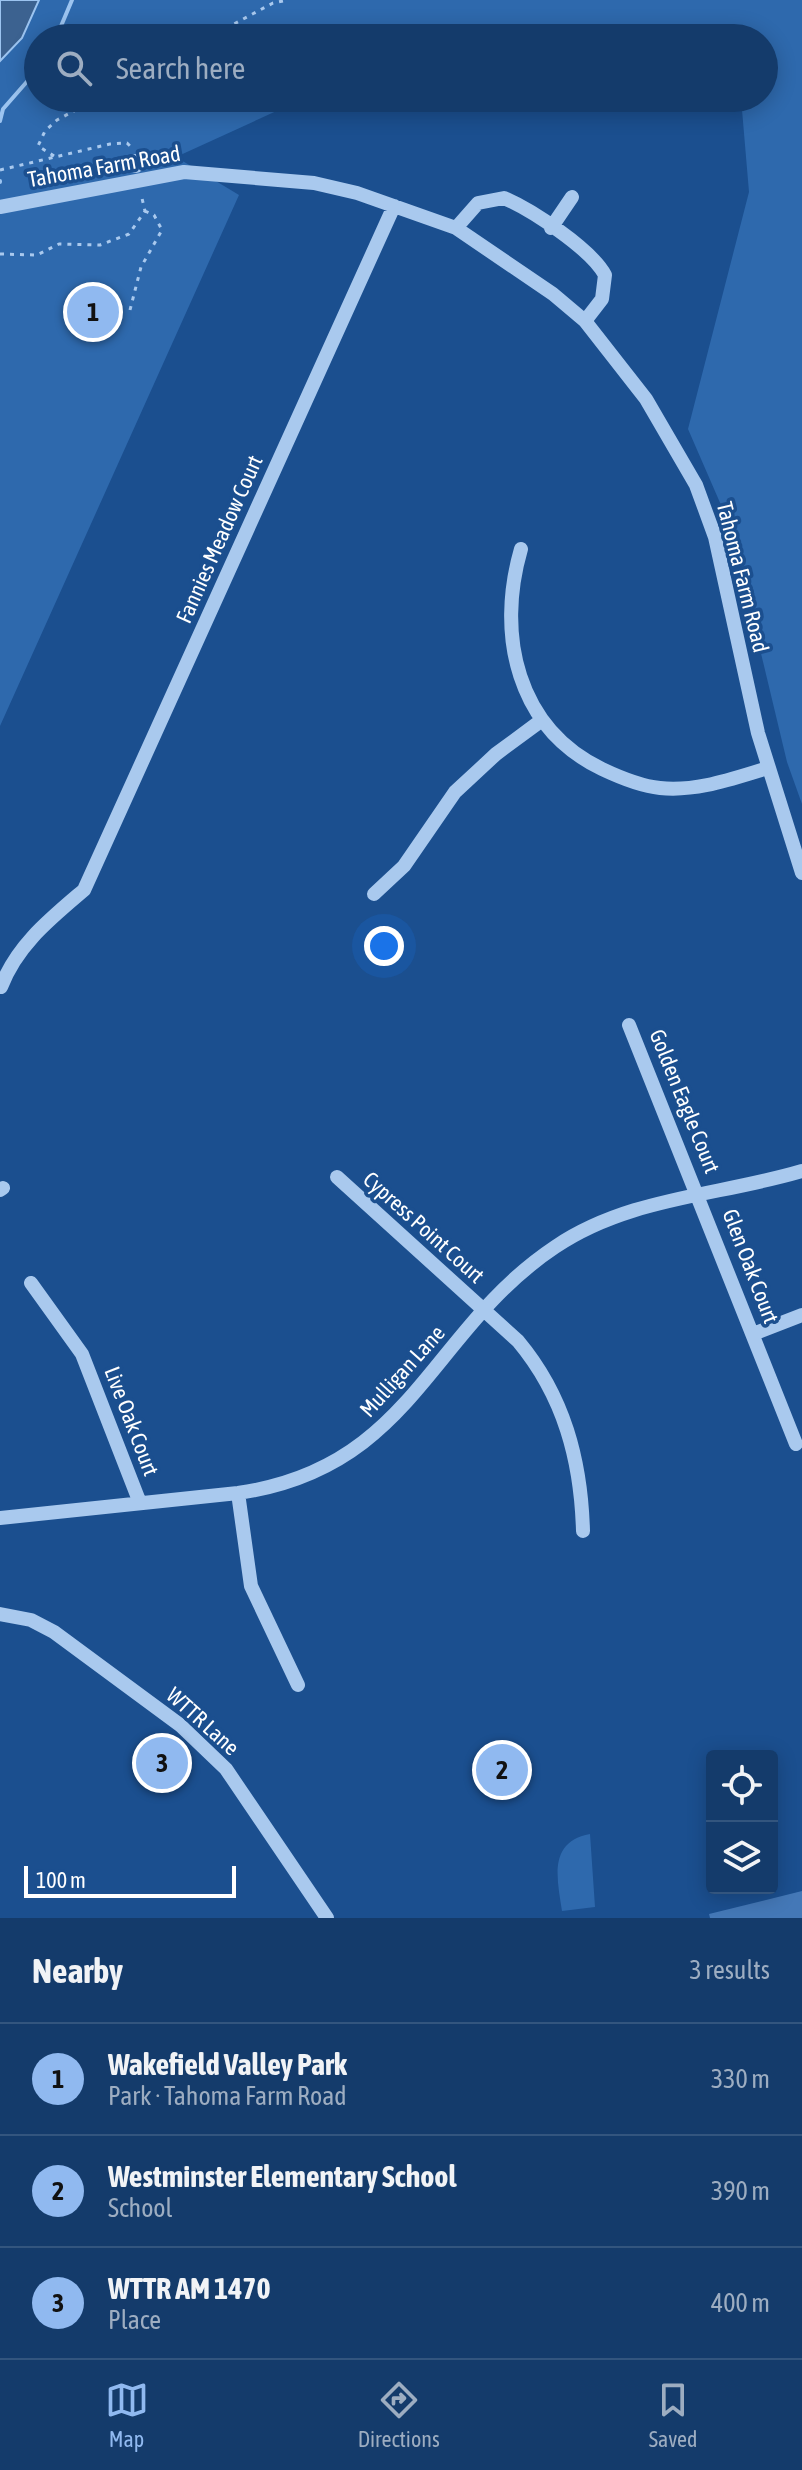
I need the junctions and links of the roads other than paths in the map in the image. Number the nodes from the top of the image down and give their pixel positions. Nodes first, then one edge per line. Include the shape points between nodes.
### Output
1 (572, 197) dead end
2 (394, 206) junction
3 (0, 207) edge
4 (456, 228) junction
5 (551, 228) junction
6 (585, 321) junction
7 (521, 549) dead end
8 (542, 720) junction
9 (768, 768) junction
10 (802, 873) edge
11 (374, 894) dead end
12 (1, 987) edge
13 (629, 1025) dead end
14 (802, 1171) edge
15 (337, 1177) dead end
16 (699, 1194) junction
17 (31, 1283) dead end
18 (481, 1308) junction
19 (802, 1315) edge
20 (753, 1334) junction
21 (796, 1444) dead end
22 (238, 1493) junction
23 (140, 1503) junction
24 (0, 1518) edge
25 (583, 1531) dead end
26 (0, 1614) edge
27 (298, 1685) dead end
28 (327, 1918) edge

1 - 5 street
2 - 3 street, Tahoma Farm Road via 314,183 184,172
2 - 4 street, Tahoma Farm Road
2 - 12 street, Fannies Meadow Court via 84,890 11,960
4 - 5 street via 478,203 494,197 513,202
4 - 6 street, Tahoma Farm Road
5 - 6 street via 592,258 605,275 602,299
6 - 9 street, Tahoma Farm Road via 646,399 696,485 715,537
7 - 8 street via 512,579 511,646 521,684
8 - 9 street via 580,757 639,784 680,789
8 - 11 street via 455,792 404,866
9 - 10 street, Tahoma Farm Road
13 - 16 street, Golden Eagle Court
14 - 16 street, Mulligan Lane
15 - 18 street, Cypress Point Court
16 - 18 street, Mulligan Lane via 635,1209 583,1230 533,1263
16 - 20 street, Glen Oak Court
17 - 23 street, Live Oak Court via 82,1354
18 - 22 street, Mulligan Lane via 410,1401 355,1450 274,1488
18 - 25 street, Cypress Point Court via 534,1361 559,1404 577,1464
19 - 20 street
20 - 21 street, Glen Oak Court
22 - 23 street, Mulligan Lane
22 - 27 street via 251,1586
23 - 24 street, Mulligan Lane
26 - 28 street, WTTR Lane via 31,1620 54,1632 201,1744 253,1806

